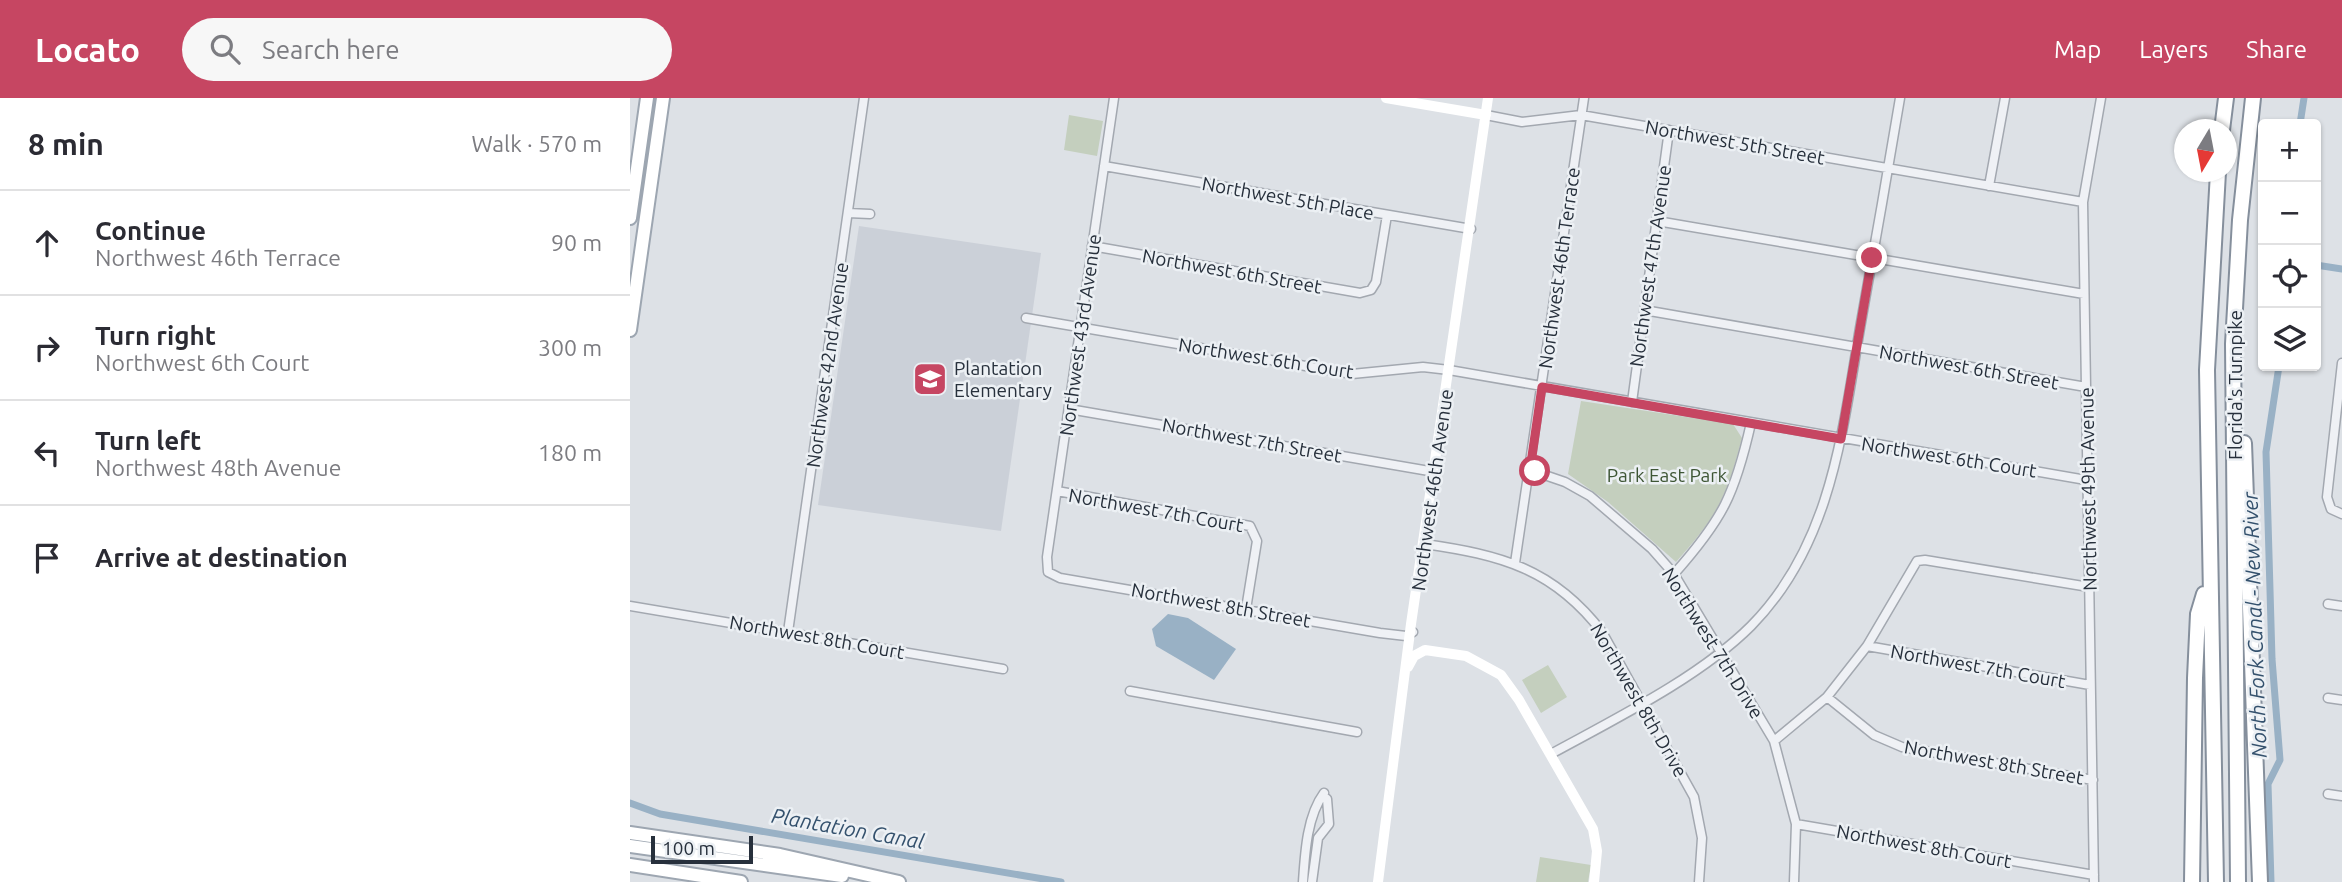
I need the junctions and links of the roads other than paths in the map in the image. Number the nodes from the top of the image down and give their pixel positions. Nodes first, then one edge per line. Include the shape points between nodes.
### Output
1 (647, 98) edge
2 (663, 98) edge
3 (864, 98) edge
4 (1114, 98) edge
5 (1392, 98) edge
6 (1488, 98) edge
7 (1584, 98) edge
8 (1900, 98) edge
9 (2005, 98) edge
10 (2101, 98) edge
11 (2226, 98) edge
12 (2253, 98) edge
13 (1486, 115) junction
14 (1581, 115) junction
15 (2223, 119) edge
16 (1669, 130) junction
17 (635, 150) edge
18 (1104, 166) junction
19 (1888, 168) junction
20 (2217, 182) edge
21 (1989, 186) junction
22 (2084, 202) junction
23 (848, 213) junction
24 (870, 214) dead end
25 (1387, 215) junction
26 (630, 218) edge
27 (1657, 221) junction
28 (1471, 229) junction
29 (1092, 246) junction
30 (1872, 258) junction
31 (633, 286) edge
32 (2084, 294) junction
33 (1644, 310) junction
34 (1026, 318) dead end
35 (1081, 327) junction
36 (630, 330) edge
37 (1857, 348) junction
38 (2342, 363) edge
39 (1449, 370) junction
40 (1542, 387) junction
41 (2086, 387) junction
42 (1632, 402) junction
43 (2234, 403) junction
44 (1069, 409) junction
45 (1751, 423) junction
46 (1841, 439) junction
47 (1530, 470) junction
48 (1435, 472) junction
49 (2086, 480) junction
50 (1057, 491) junction
51 (2342, 514) edge
52 (1425, 544) junction
53 (1516, 563) junction
54 (1048, 572) joint
55 (1674, 574) junction
56 (2208, 579) junction
57 (2089, 587) junction
58 (2328, 604) dead end
59 (630, 606) edge
60 (2342, 606) edge
61 (1247, 609) junction
62 (1413, 628) junction
63 (788, 632) junction
64 (1395, 635) junction
65 (1867, 646) junction
66 (1408, 649) junction
67 (1425, 650) junction
68 (1721, 652) junction
69 (1003, 670) dead end
70 (1407, 670) junction
71 (2090, 685) junction
72 (1130, 691) dead end
73 (1827, 697) junction
74 (2328, 698) dead end
75 (2342, 700) edge
76 (1642, 702) junction
77 (1357, 732) dead end
78 (1774, 741) junction
79 (1551, 754) junction
80 (2093, 780) junction
81 (2328, 794) dead end
82 (2342, 796) edge
83 (1313, 811) junction
84 (1325, 813) junction
85 (1796, 824) junction
86 (630, 833) edge
87 (630, 846) edge
88 (630, 865) edge
89 (2094, 878) edge
90 (741, 882) edge
91 (891, 882) edge
92 (899, 882) edge
93 (1303, 882) edge
94 (1312, 882) edge
95 (1378, 882) edge
96 (1594, 882) edge
97 (1699, 882) edge
98 (1794, 882) edge
99 (2192, 882) edge
100 (2216, 882) edge
101 (2238, 882) edge
102 (2260, 882) edge

1 - 17 main road
2 - 31 main road
3 - 23 street, Northwest 42nd Avenue
4 - 18 street, Northwest 43rd Avenue
5 - 13 street, Northwest 5th Street
6 - 13 street, Northwest 46th Avenue
7 - 14 street, Northwest 46th Terrace
8 - 19 street
9 - 21 street
10 - 22 street, Northwest 49th Avenue
11 - 15 highway
12 - 43 highway, Florida's Turnpike via 2240,220
13 - 14 street, Northwest 5th Street via 1522,122
13 - 28 street, Northwest 46th Avenue
14 - 16 street, Northwest 5th Street
14 - 40 street, Northwest 46th Terrace
16 - 19 street, Northwest 5th Street
16 - 27 street, Northwest 47th Avenue
17 - 26 main road
18 - 25 street, Northwest 5th Place
18 - 29 street, Northwest 43rd Avenue
19 - 21 street, Northwest 5th Street
19 - 30 street
20 - 56 highway, Florida's Turnpike via 2207,370
21 - 22 street, Northwest 5th Street
22 - 32 street, Northwest 49th Avenue
23 - 24 street
23 - 63 street, Northwest 42nd Avenue
25 - 28 street, Northwest 5th Place
25 - 29 street, Northwest 6th Street via 1376,282 1371,290 1360,293
27 - 30 street
27 - 33 street, Northwest 47th Avenue
28 - 39 street, Northwest 46th Avenue
29 - 35 street, Northwest 43rd Avenue
30 - 32 street
30 - 37 street
31 - 36 main road
32 - 41 street, Northwest 49th Avenue
33 - 37 street, Northwest 6th Street
33 - 42 street, Northwest 47th Avenue
34 - 35 street, Northwest 6th Court
35 - 39 street, Northwest 6th Court via 1352,374 1423,367
35 - 44 street, Northwest 43rd Avenue
37 - 41 street, Northwest 6th Street
37 - 46 street
38 - 51 street via 2327,497 2331,509
39 - 40 street, Northwest 6th Court
39 - 48 street, Northwest 46th Avenue
40 - 42 street, Northwest 6th Court
40 - 47 street, Northwest 46th Terrace
41 - 49 street, Northwest 49th Avenue
42 - 45 street, Northwest 6th Court
43 - 101 highway, Florida's Turnpike
43 - 102 highway via 2244,427
44 - 48 street, Northwest 7th Street
44 - 50 street, Northwest 43rd Avenue
45 - 46 street, Northwest 6th Court
45 - 55 street via 1733,490 1719,520
46 - 49 street, Northwest 6th Court
46 - 68 street via 1828,495 1805,551 1776,598
47 - 53 street, Northwest 46th Terrace
47 - 55 street, Northwest 7th Drive via 1590,496
48 - 52 street, Northwest 46th Avenue
49 - 57 street, Northwest 49th Avenue
50 - 54 street, Northwest 43rd Avenue
50 - 61 street, Northwest 7th Court via 1254,529 1257,541
52 - 53 street, Northwest 8th Drive
52 - 62 street, Northwest 46th Avenue
53 - 76 street, Northwest 8th Drive via 1565,592 1586,612
54 - 61 street, Northwest 8th Street via 1060,578
55 - 68 street, Northwest 7th Drive
56 - 99 highway via 2198,614 2195,665
56 - 100 highway, Florida's Turnpike
57 - 65 street via 1917,561
57 - 71 street, Northwest 49th Avenue
58 - 60 street
59 - 63 street, Northwest 8th Court
61 - 64 street, Northwest 8th Street
62 - 64 street, Northwest 8th Street
62 - 66 street, Northwest 46th Avenue
62 - 67 street via 1416,642
63 - 69 street, Northwest 8th Court
64 - 66 street
65 - 71 street, Northwest 7th Court
65 - 73 street
66 - 70 street, Northwest 46th Avenue
67 - 70 street via 1413,656
67 - 79 street via 1466,656 1501,675
68 - 76 street
68 - 78 street, Northwest 7th Drive
70 - 95 street, Northwest 46th Avenue
71 - 80 street, Northwest 49th Avenue
72 - 77 street
73 - 78 street
73 - 80 street, Northwest 8th Street via 1874,735 1902,747
74 - 75 street
76 - 79 street
76 - 97 street, Northwest 8th Drive via 1694,797 1702,838
78 - 85 street, Northwest 7th Drive
79 - 96 street via 1593,830 1597,852
80 - 89 street, Northwest 49th Avenue
81 - 82 street
83 - 84 street
83 - 84 street via 1323,794
83 - 93 street
84 - 94 street via 1329,824 1318,838
85 - 89 street, Northwest 8th Court
85 - 98 street, Northwest 7th Drive
86 - 92 main road via 780,855
87 - 91 main road
88 - 90 main road

